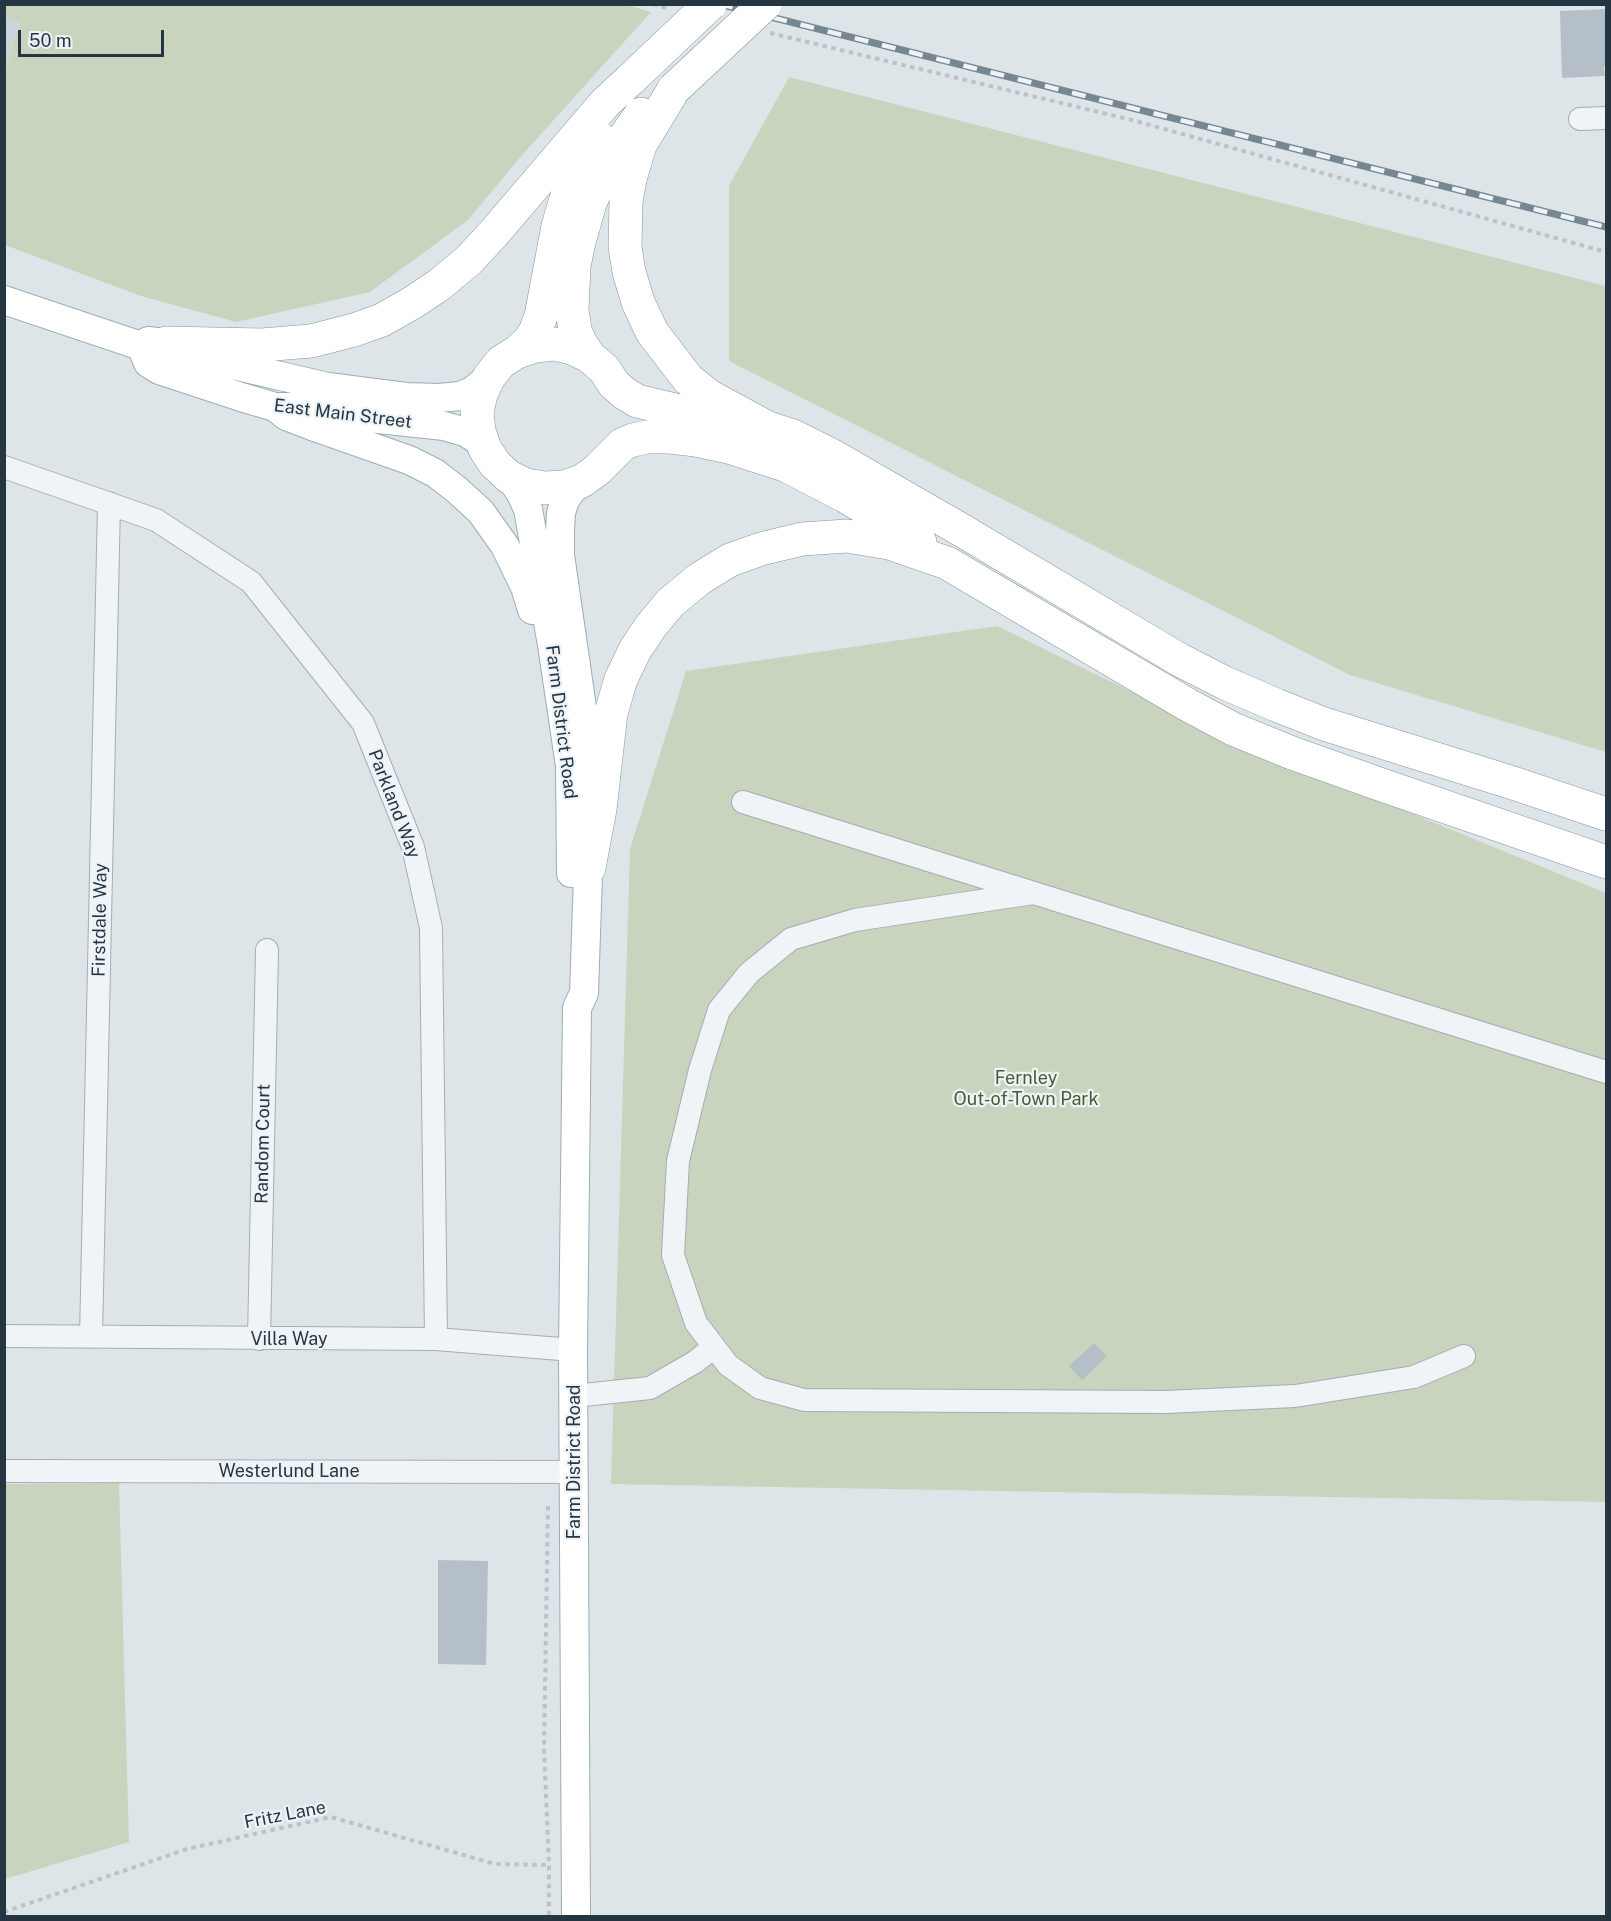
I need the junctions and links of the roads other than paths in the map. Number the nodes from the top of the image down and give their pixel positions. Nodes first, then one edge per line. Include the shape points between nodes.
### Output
1 (710, 4) edge
2 (766, 18) edge
3 (632, 78) junction
4 (674, 89) junction
5 (1606, 118) edge
6 (1580, 119) dead end
7 (4, 300) edge
8 (154, 344) junction
9 (517, 352) junction
10 (589, 356) junction
11 (489, 377) junction
12 (614, 384) junction
13 (275, 407) junction
14 (768, 428) junction
15 (484, 449) junction
16 (610, 456) junction
17 (4, 466) edge
18 (510, 477) junction
19 (582, 481) junction
20 (109, 503) junction
21 (947, 563) junction
22 (562, 715) junction
23 (1382, 785) junction
24 (742, 802) dead end
25 (1594, 810) edge
26 (1606, 862) edge
27 (589, 868) junction
28 (1033, 893) junction
29 (267, 950) dead end
30 (577, 1008) junction
31 (1606, 1072) edge
32 (4, 1336) edge
33 (91, 1337) junction
34 (260, 1339) junction
35 (436, 1339) junction
36 (714, 1347) junction
37 (573, 1350) junction
38 (1464, 1356) dead end
39 (574, 1396) junction
40 (4, 1471) edge
41 (562, 1472) junction
42 (576, 1917) edge

1 - 3 highway, bridge
2 - 4 highway, bridge
3 - 8 highway via 605,103 468,261 439,285 382,320 311,341 262,345
3 - 9 highway via 566,199 541,316 529,341
4 - 10 highway via 642,112 627,131 590,203 572,289 575,330
4 - 14 highway via 640,145 630,179 625,225 629,272 652,332 688,379 709,396
5 - 6 street
7 - 8 main road, East Main Street
8 - 11 main road, East Main Street via 282,378 406,397 460,396
8 - 13 main road, East Main Street via 148,363 159,370
9 - 10 highway via 554,344
9 - 11 highway
10 - 12 highway
11 - 15 highway via 477,412
12 - 14 highway via 636,401
12 - 16 highway via 622,421
13 - 15 main road, East Main Street via 444,426 465,432
13 - 22 main road via 286,416 435,473 481,512 505,546 525,587
14 - 25 highway via 833,456 1179,660 1225,683 1324,724
15 - 18 highway
16 - 19 highway
16 - 21 highway via 623,444 647,437 696,440 758,455 845,496 920,541
17 - 20 street, Parkland Way
18 - 19 highway via 545,488
18 - 22 main road, Farm District Road via 528,509
19 - 27 main road, Farm District Road via 565,500 560,543 586,735
20 - 33 street, Firstdale Way
20 - 35 street, Parkland Way via 156,520 251,582 363,723 413,847 431,928
21 - 23 highway via 1233,729
21 - 27 highway via 889,543 847,536 802,539 730,560 670,603 635,650 621,679 611,713
22 - 30 main road, Farm District Road via 571,790 570,994
23 - 25 highway via 1539,819 1558,821
23 - 26 highway
24 - 28 street
27 - 30 main road, Farm District Road via 584,993
28 - 31 street
28 - 36 street via 855,920 791,939 749,973 719,1010 678,1161 673,1255 696,1323
29 - 34 street, Random Court
30 - 37 main road, Farm District Road
32 - 33 street, Villa Way
33 - 34 street, Villa Way
34 - 35 street, Villa Way
35 - 37 street, Villa Way
36 - 38 street via 728,1365 760,1388 804,1400 1166,1402 1294,1396 1414,1377
36 - 39 street via 651,1388
37 - 39 main road, Farm District Road
39 - 41 main road, Farm District Road
40 - 41 street, Westerlund Lane
41 - 42 main road, Farm District Road via 563,1865

